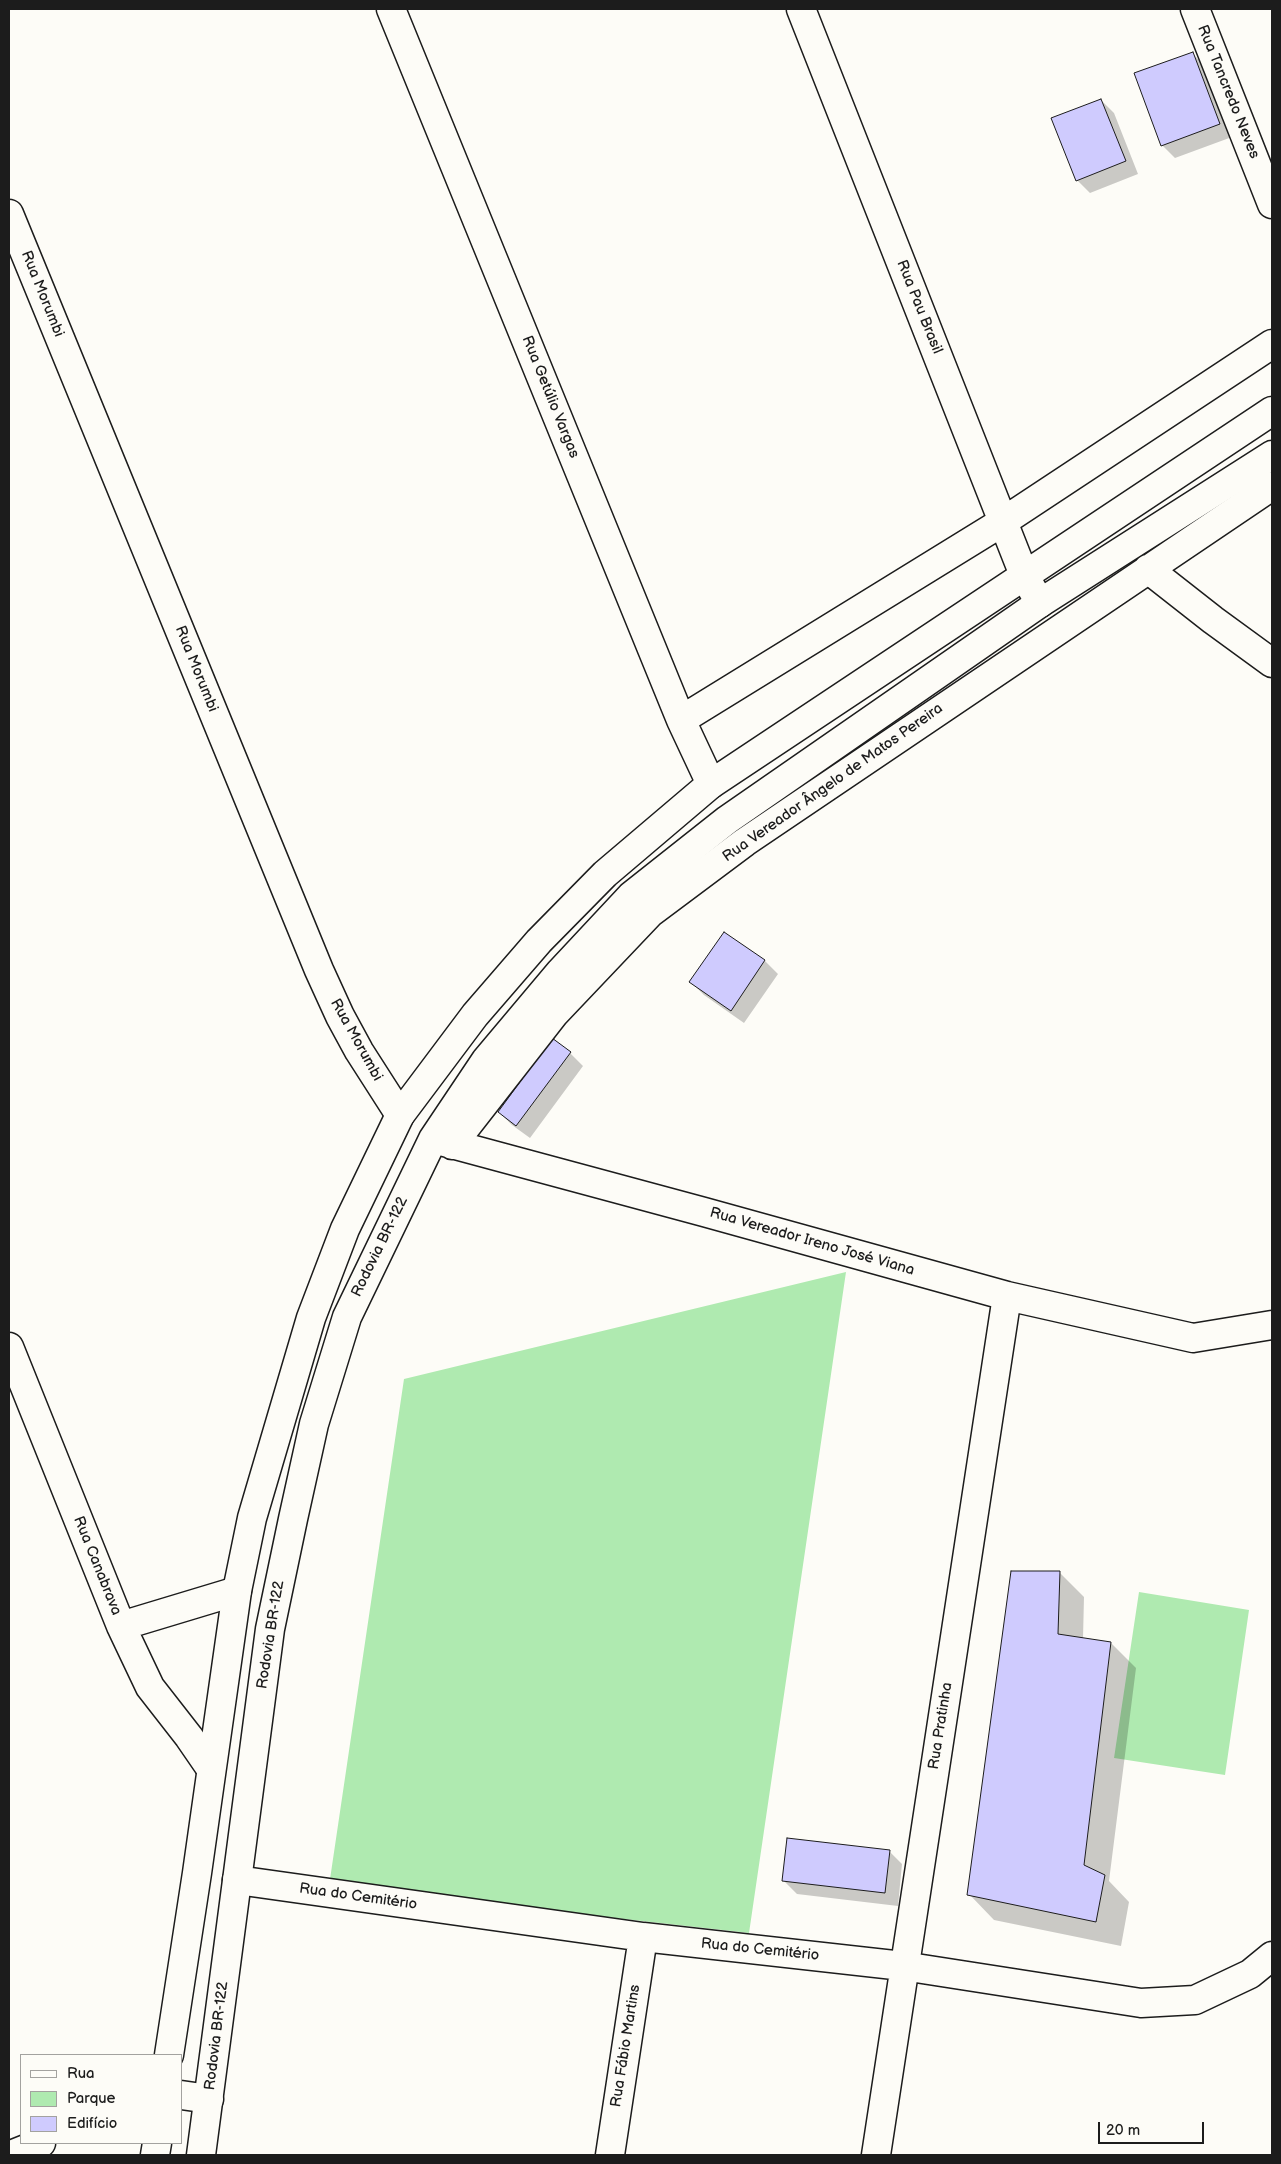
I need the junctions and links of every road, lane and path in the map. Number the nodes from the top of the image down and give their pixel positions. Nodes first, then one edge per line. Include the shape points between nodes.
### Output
1 (391, 9) edge
2 (801, 9) edge
3 (1195, 9) edge
4 (1272, 204) edge
5 (9, 214) edge
6 (1272, 344) edge
7 (1272, 411) edge
8 (1272, 455) edge
9 (1272, 486) edge
10 (1004, 521) junction
11 (1148, 569) junction
12 (1024, 575) junction
13 (1040, 604) junction
14 (1272, 663) edge
15 (681, 720) junction
16 (711, 784) junction
17 (400, 1115) junction
18 (442, 1142) junction
19 (1007, 1296) junction
20 (1272, 1325) edge
21 (9, 1347) edge
22 (237, 1591) junction
23 (121, 1626) junction
24 (211, 1769) junction
25 (236, 1880) junction
26 (643, 1937) junction
27 (1272, 1956) edge
28 (904, 1966) junction
29 (169, 2054) edge
30 (182, 2095) edge
31 (209, 2099) junction
32 (38, 2144) edge
33 (11, 2155) edge
34 (201, 2155) edge
35 (610, 2155) edge
36 (876, 2155) edge

1 - 15 street, Rua Getúlio Vargas
2 - 10 street, Rua Pau Brasil
3 - 4 street, Rua Tancredo Neves
5 - 17 street, Rua Morumbi via 319,970 354,1042
6 - 10 street
7 - 12 street
8 - 13 street
9 - 11 street, Rua Vereador Ângelo de Matos Pereira
10 - 12 street, Rua Pau Brasil
10 - 15 street
11 - 14 street
11 - 18 street, Rua Vereador Ângelo de Matos Pereira via 745,842 650,913 554,1013
12 - 13 street, Rua Pau Brasil
12 - 16 street
13 - 18 street via 726,820 631,896 560,972 486,1060
15 - 16 street, Rua Getúlio Vargas
16 - 17 street via 605,874 539,941 475,1015
17 - 22 street via 345,1229 311,1318 252,1518
18 - 19 street, Rua Vereador Ireno José Viana
18 - 25 street, Rodovia BR-122 via 346,1317 314,1424 270,1629
19 - 20 street, Rua Vereador Ireno José Viana via 1193,1338
19 - 28 street, Rua Pratinha
21 - 23 street, Rua Canabrava
22 - 23 street
22 - 24 street
23 - 24 street, Rua Canabrava via 150,1687
24 - 29 street
25 - 26 street, Rua do Cemitério
25 - 31 street, Rodovia BR-122
26 - 28 street, Rua do Cemitério
26 - 35 street, Rua Fábio Martins
27 - 28 street, Rua do Cemitério via 1250,1974 1195,2000 1142,2003
28 - 36 street, Rua Pratinha
30 - 31 street
31 - 34 street, Rodovia BR-122
32 - 33 street

